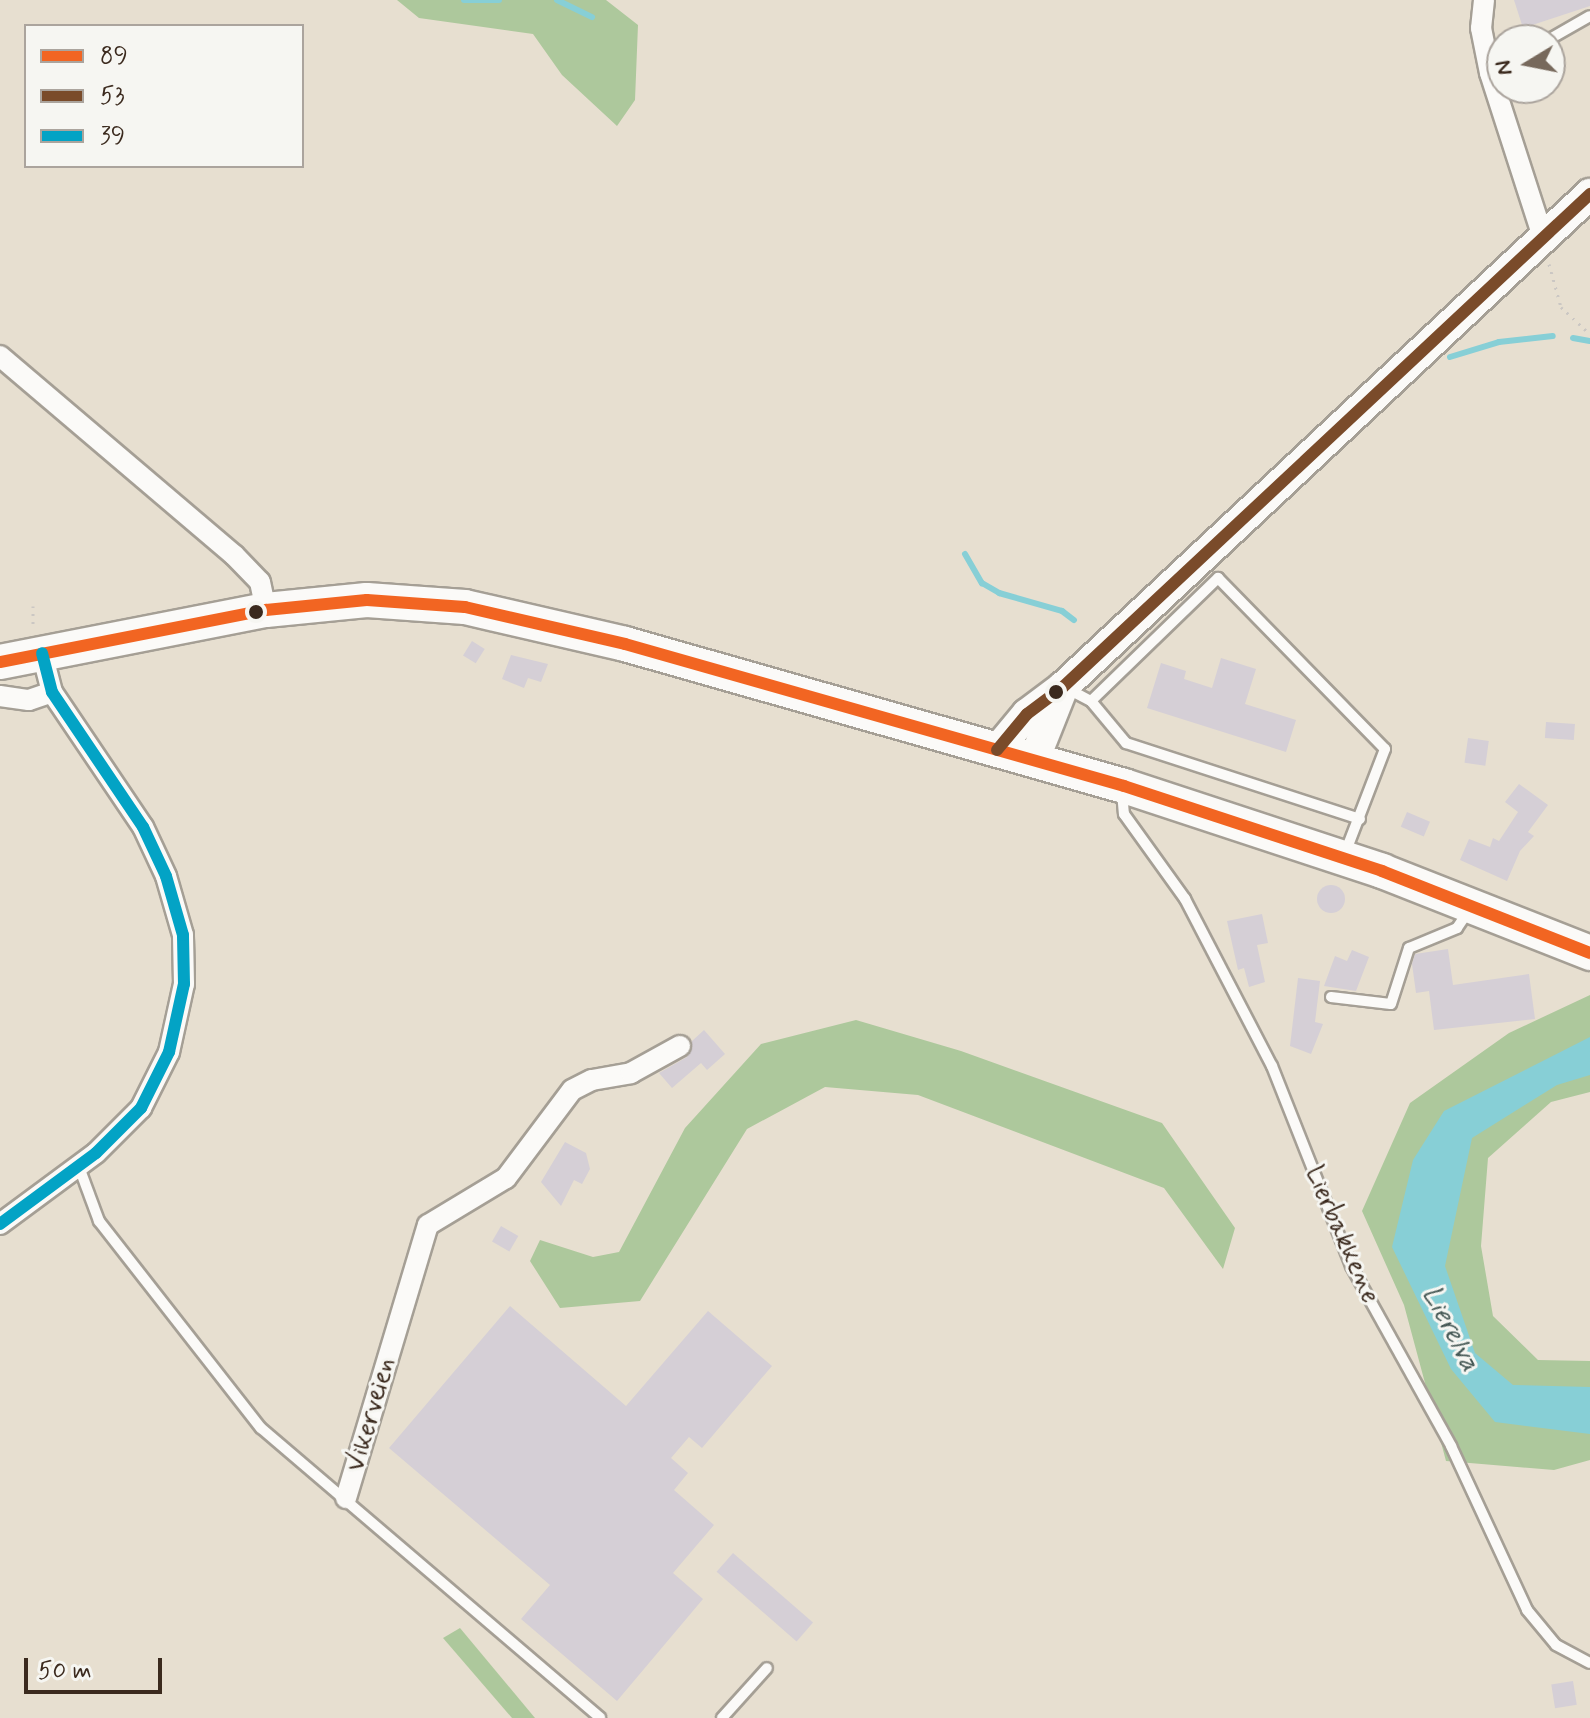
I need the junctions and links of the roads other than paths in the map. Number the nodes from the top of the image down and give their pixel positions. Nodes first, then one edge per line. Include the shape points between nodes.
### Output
1 (1484, 0) edge
2 (1590, 16) edge
3 (1566, 30) edge
4 (1486, 42) edge
5 (1506, 104) edge
6 (1590, 194) edge
7 (1543, 237) junction
8 (0, 356) edge
9 (266, 610) junction
10 (42, 653) junction
11 (0, 662) edge
12 (1063, 687) junction
13 (52, 692) junction
14 (0, 696) edge
15 (1091, 701) junction
16 (997, 750) junction
17 (1034, 760) junction
18 (1124, 786) junction
19 (1360, 819) junction
20 (1343, 857) junction
21 (1473, 906) junction
22 (1590, 953) edge
23 (1331, 997) dead end
24 (680, 1046) dead end
25 (79, 1167) junction
26 (0, 1224) edge
27 (346, 1498) junction
28 (1590, 1663) edge
29 (767, 1668) dead end
30 (600, 1718) edge
31 (722, 1718) edge

1 - 4 street via 1481,28
2 - 3 lane
5 - 7 street
6 - 7 main road
7 - 12 main road
8 - 9 street via 234,555 260,582
9 - 10 main road
9 - 16 main road via 367,600 465,607 612,641
10 - 11 main road
10 - 13 street
12 - 15 lane
12 - 16 main road via 1027,714
12 - 17 main road
13 - 14 street via 29,700
13 - 25 street via 151,842 179,915 185,958 178,1021 149,1096 132,1119
15 - 19 lane via 1126,743
15 - 19 lane via 1218,578 1385,749
16 - 17 main road
17 - 18 main road
18 - 20 main road
18 - 28 lane, Lierbakkene via 1124,814 1185,899 1256,1034 1294,1116 1351,1266 1451,1446 1527,1610 1556,1645
19 - 20 lane
20 - 21 main road
21 - 22 main road
21 - 23 lane via 1457,928 1409,948 1391,1004
24 - 27 street, Vikerveien via 631,1073 592,1080 572,1090 506,1178 428,1225 417,1246 363,1456
25 - 26 street
25 - 27 lane, Vikerveien via 99,1221 235,1401 284,1451
27 - 30 lane
29 - 31 lane

